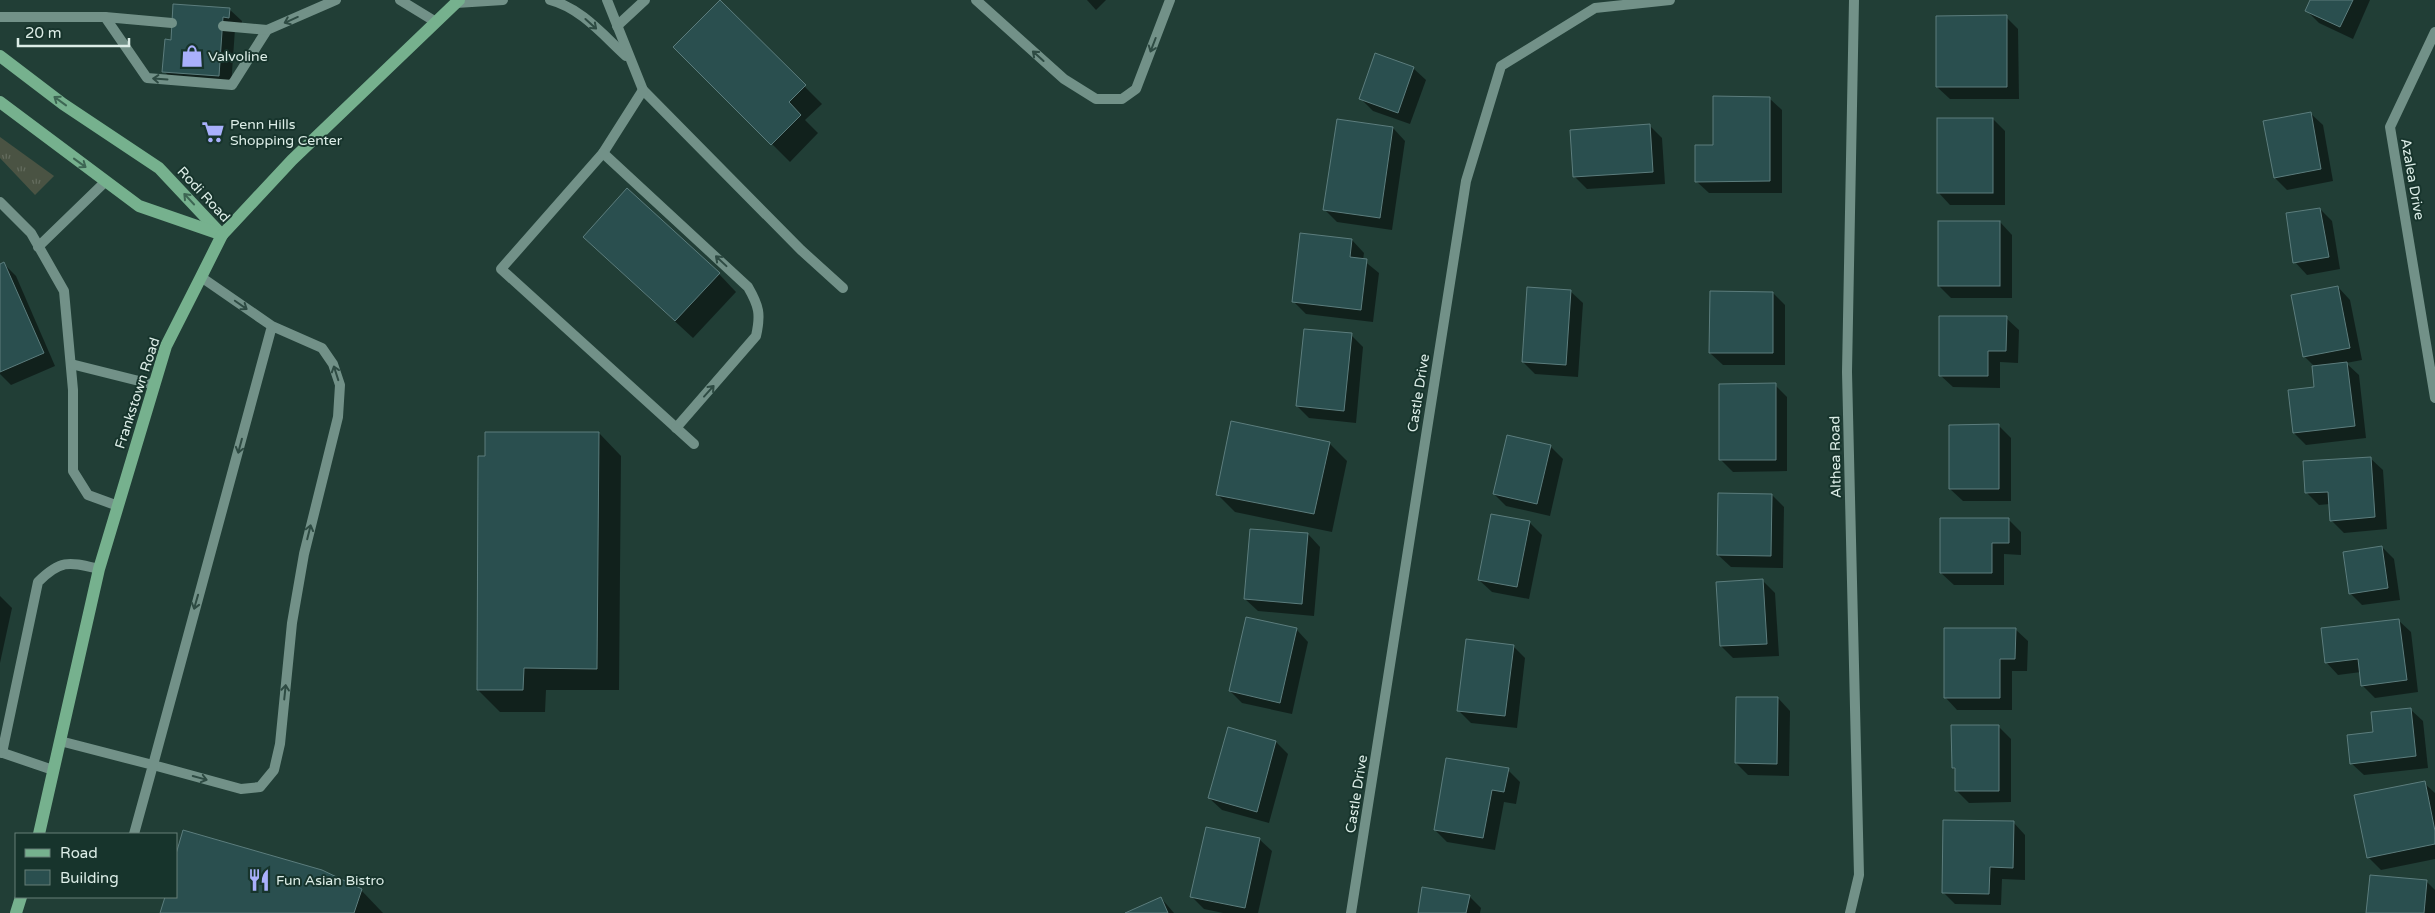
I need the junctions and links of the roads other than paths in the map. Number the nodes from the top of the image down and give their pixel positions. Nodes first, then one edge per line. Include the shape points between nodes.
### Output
1 (336, 0) edge
2 (400, 0) edge
3 (503, 0) edge
4 (550, 0) edge
5 (607, 0) edge
6 (645, 0) edge
7 (976, 0) edge
8 (1170, 0) edge
9 (1670, 0) edge
10 (1854, 0) edge
11 (458, 1) edge
12 (0, 17) edge
13 (105, 17) junction
14 (436, 22) junction
15 (172, 23) dead end
16 (223, 26) dead end
17 (617, 26) junction
18 (267, 30) junction
19 (2435, 32) edge
20 (0, 56) edge
21 (629, 59) junction
22 (643, 90) junction
23 (0, 102) edge
24 (603, 153) junction
25 (105, 182) junction
26 (0, 202) edge
27 (222, 235) junction
28 (38, 247) junction
29 (201, 277) junction
30 (843, 288) dead end
31 (272, 326) junction
32 (70, 364) junction
33 (155, 384) junction
34 (2435, 398) edge
35 (676, 428) junction
36 (694, 444) dead end
37 (118, 506) junction
38 (98, 569) junction
39 (60, 741) junction
40 (1, 752) edge
41 (153, 765) junction
42 (53, 770) junction
43 (39, 833) edge
44 (134, 833) edge
45 (21, 898) edge
46 (16, 913) edge
47 (1352, 913) edge
48 (1850, 913) edge

1 -> 18 street
2 - 14 street
3 - 11 street
4 -> 21 street via 576,11
5 - 17 street
6 - 17 street
8 -> 7 street via 1136,88 1122,99 1096,99 1064,79
9 - 47 street, Castle Drive via 1595,8 1501,66 1466,181
10 - 48 street, Althea Road via 1847,372 1859,875
11 - 14 main road, Frankstown Road
12 - 13 street
13 - 15 street
18 -> 13 street via 232,85 147,78
14 - 27 main road, Frankstown Road via 292,160
16 - 18 street
17 - 21 street
19 - 34 street, Azalea Drive via 2390,127
27 -> 20 main road, Rodi Road via 159,168 63,104
21 - 22 street
22 - 24 street
22 - 30 street via 800,250
23 -> 25 main road, Rodi Road
35 -> 24 street via 756,336 760,319 757,303 748,287
24 - 35 street via 501,269
25 - 27 main road, Rodi Road via 139,206
25 - 28 street
26 - 28 street via 31,233
27 - 29 main road, Frankstown Road
28 - 32 street via 64,291
29 -> 31 street
29 - 33 main road, Frankstown Road via 166,346
31 -> 41 street
41 -> 31 street via 241,789 260,787 274,770 280,744 292,623 304,554 338,417 340,385 333,364 322,348
32 - 33 street
32 - 37 street via 73,472 88,495
33 - 37 main road, Frankstown Road
35 - 36 street
37 - 38 main road, Frankstown Road
38 - 39 main road, Frankstown Road
38 - 40 street via 73,563 52,567 38,582
39 - 41 street
39 - 42 main road, Frankstown Road
40 - 42 street
41 - 44 street
42 - 43 main road, Frankstown Road
45 - 46 main road

